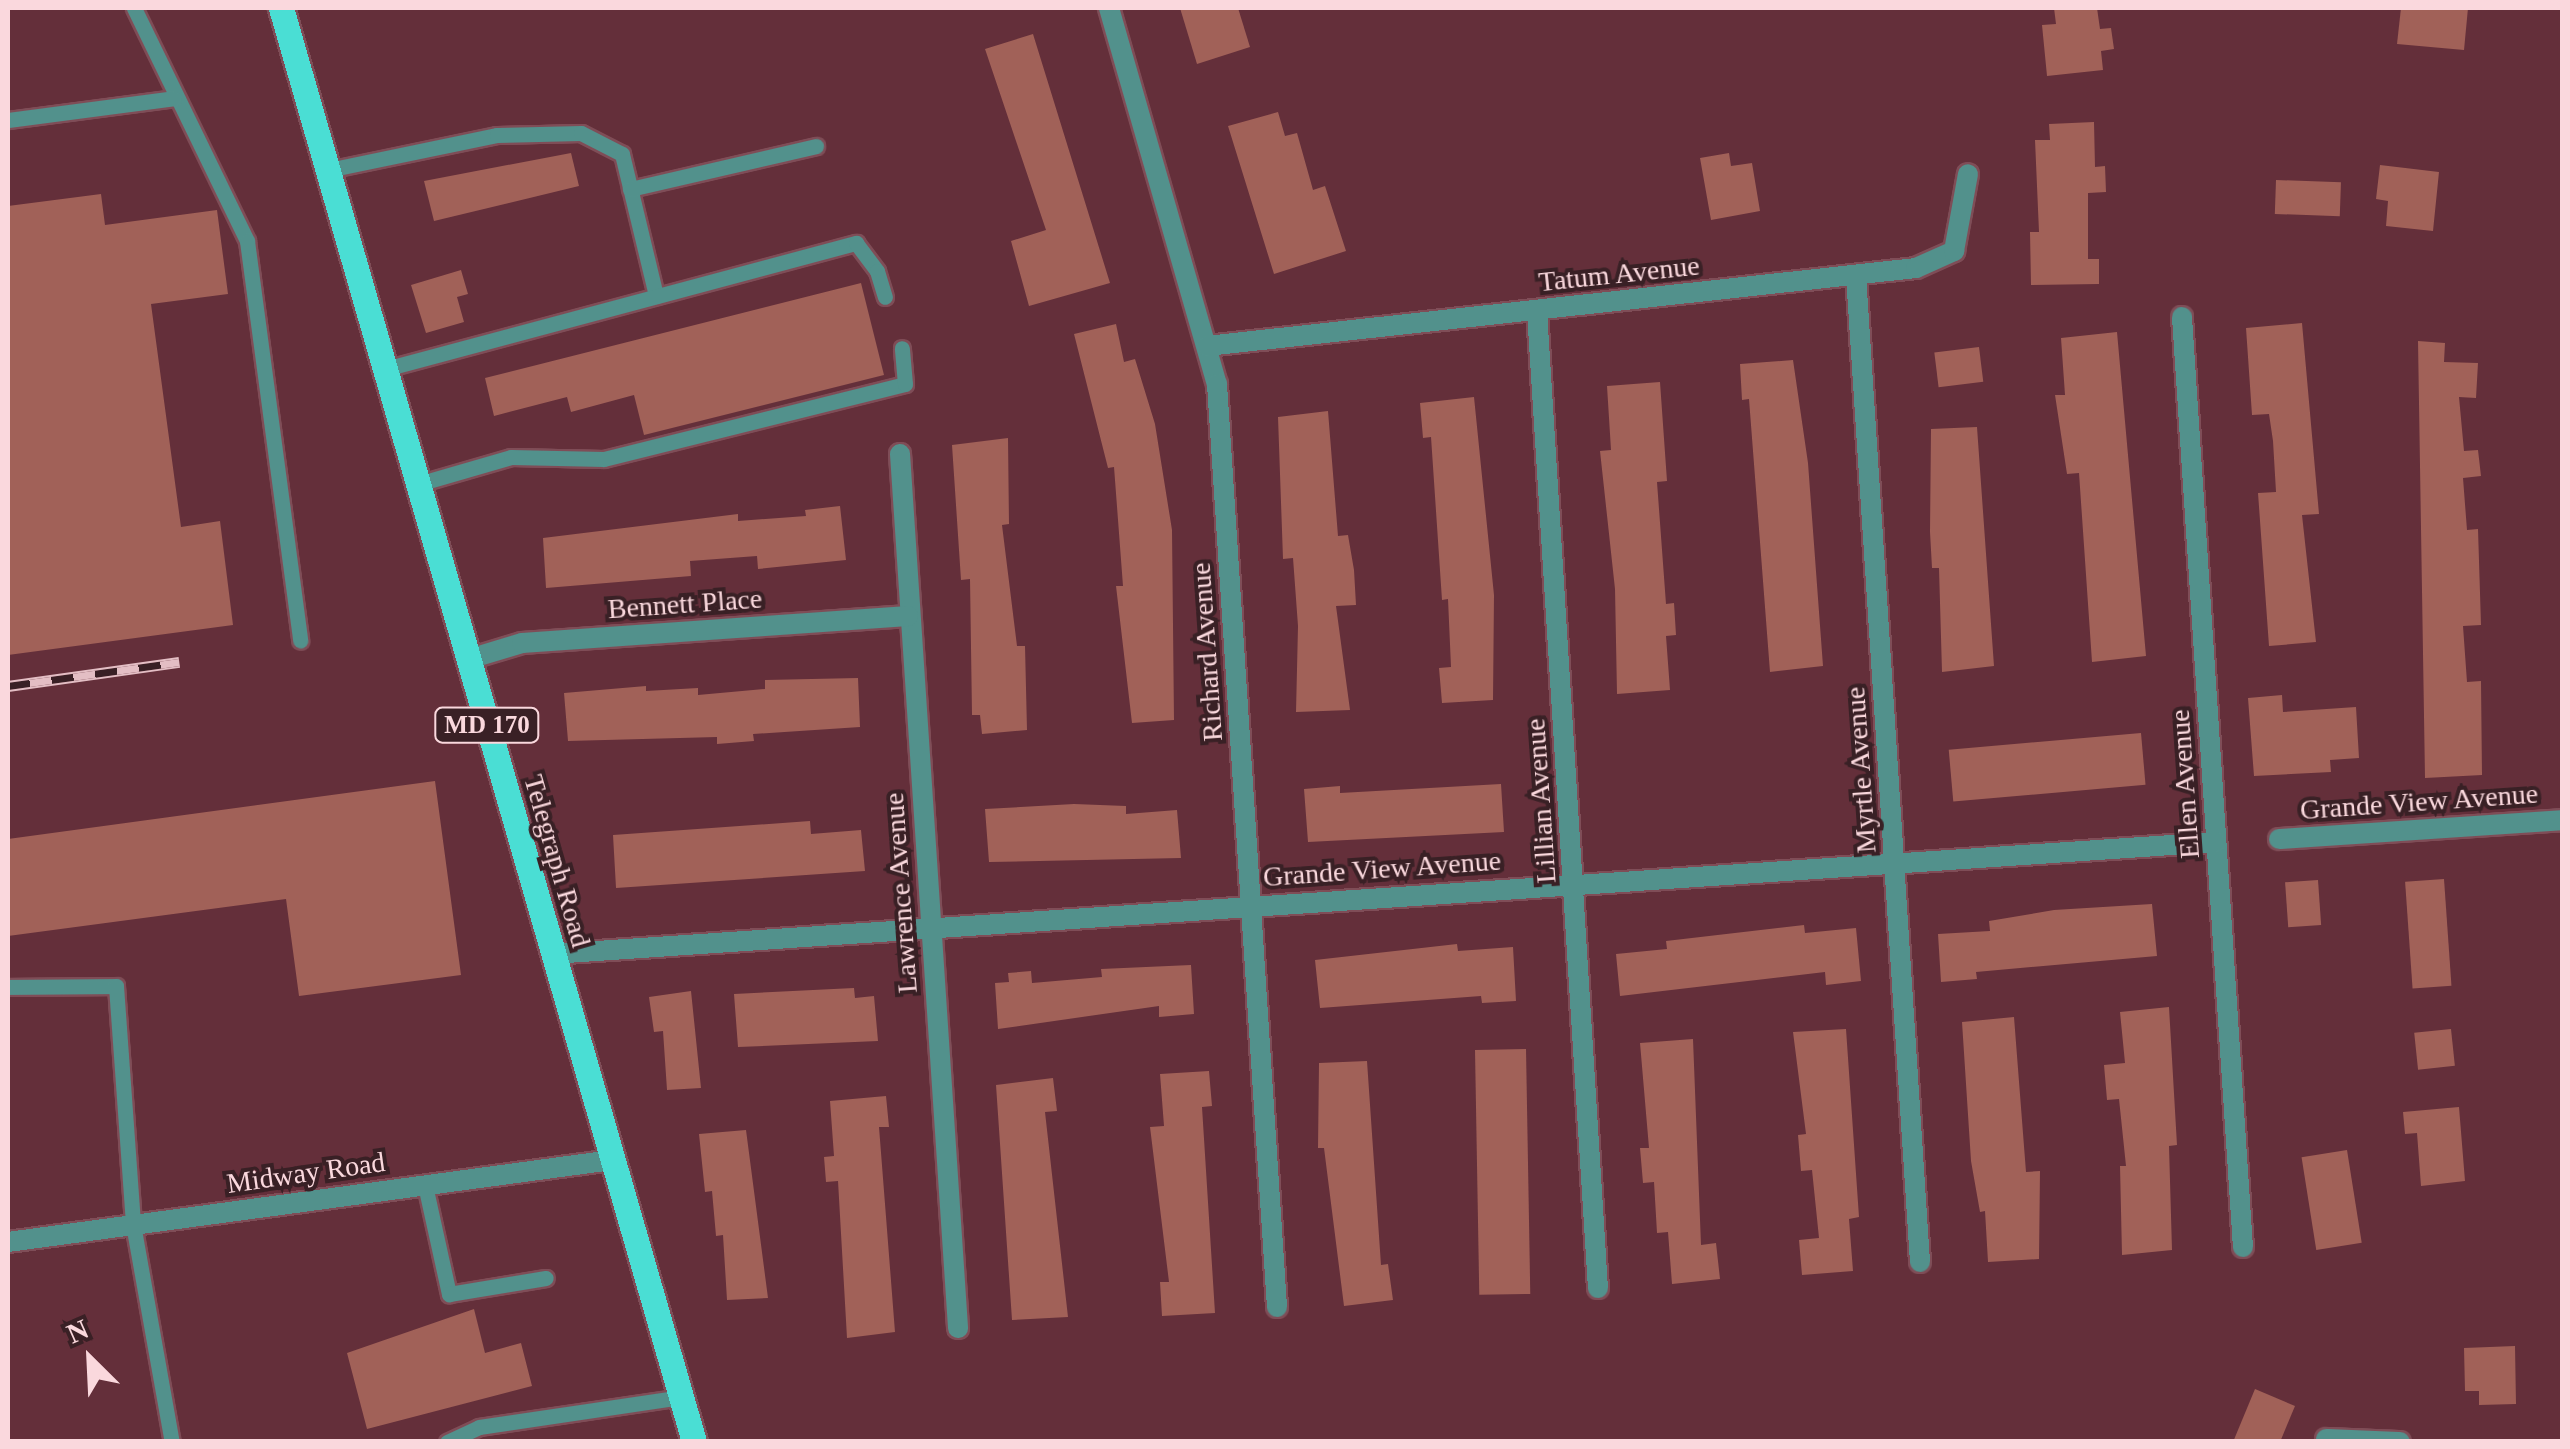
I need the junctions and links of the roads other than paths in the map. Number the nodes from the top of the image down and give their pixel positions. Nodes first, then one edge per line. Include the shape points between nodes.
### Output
1 (134, 8) edge
2 (281, 8) edge
3 (1109, 8) edge
4 (174, 98) junction
5 (8, 120) edge
6 (816, 146) dead end
7 (328, 170) junction
8 (1968, 174) dead end
9 (630, 189) junction
10 (1856, 275) junction
11 (656, 296) junction
12 (885, 297) dead end
13 (1537, 310) junction
14 (2182, 317) dead end
15 (1207, 346) junction
16 (902, 348) dead end
17 (385, 369) junction
18 (900, 454) dead end
19 (418, 484) junction
20 (908, 616) junction
21 (300, 640) dead end
22 (468, 659) junction
23 (2562, 820) edge
24 (2279, 839) dead end
25 (2216, 842) junction
26 (1895, 866) junction
27 (1574, 884) junction
28 (1251, 906) junction
29 (932, 927) junction
30 (552, 954) junction
31 (8, 987) edge
32 (612, 1160) junction
33 (425, 1185) junction
34 (133, 1224) junction
35 (8, 1242) edge
36 (2243, 1247) dead end
37 (1920, 1262) dead end
38 (546, 1278) dead end
39 (1598, 1288) dead end
40 (1277, 1307) dead end
41 (958, 1328) dead end
42 (681, 1397) junction
43 (2326, 1439) edge
44 (172, 1442) edge
45 (447, 1442) edge
46 (694, 1442) edge
47 (2400, 1442) edge

1 - 4 lane
2 - 7 main road, Telegraph Road / MD 170
3 - 15 street, Richard Avenue
4 - 5 lane
4 - 21 lane via 247,241
6 - 9 lane
7 - 9 lane via 497,135 581,133 622,154
7 - 17 main road, Telegraph Road / MD 170
8 - 10 street, Tatum Avenue via 1961,235 1948,257
9 - 11 lane
10 - 13 street, Tatum Avenue
10 - 26 street, Myrtle Avenue
11 - 12 lane via 856,242 877,271
11 - 17 lane
13 - 15 street, Tatum Avenue
13 - 27 street, Lillian Avenue
14 - 25 street, Ellen Avenue
15 - 28 street, Richard Avenue via 1217,384
16 - 19 lane via 905,384 604,459 512,457
17 - 19 main road, Telegraph Road / MD 170
18 - 20 street, Lawrence Avenue
19 - 22 main road, Telegraph Road / MD 170
20 - 22 street, Bennett Place via 522,643
20 - 29 street, Lawrence Avenue
22 - 30 main road, Telegraph Road / MD 170
23 - 24 street, Grande View Avenue
25 - 26 street, Grande View Avenue
25 - 36 street, Ellen Avenue
26 - 27 street, Grande View Avenue
26 - 37 street, Myrtle Avenue
27 - 28 street, Grande View Avenue
27 - 39 street, Lillian Avenue
28 - 29 street, Grande View Avenue
28 - 40 street, Richard Avenue
29 - 30 street, Grande View Avenue
29 - 41 street, Lawrence Avenue
30 - 32 main road, Telegraph Road / MD 170
31 - 34 lane via 116,986
32 - 33 street, Midway Road
32 - 42 main road, Telegraph Road / MD 170
33 - 34 street, Midway Road
33 - 38 lane via 449,1294
34 - 35 street, Midway Road
34 - 44 lane
42 - 45 lane via 496,1424
42 - 46 main road, Telegraph Road / MD 170
43 - 47 street

